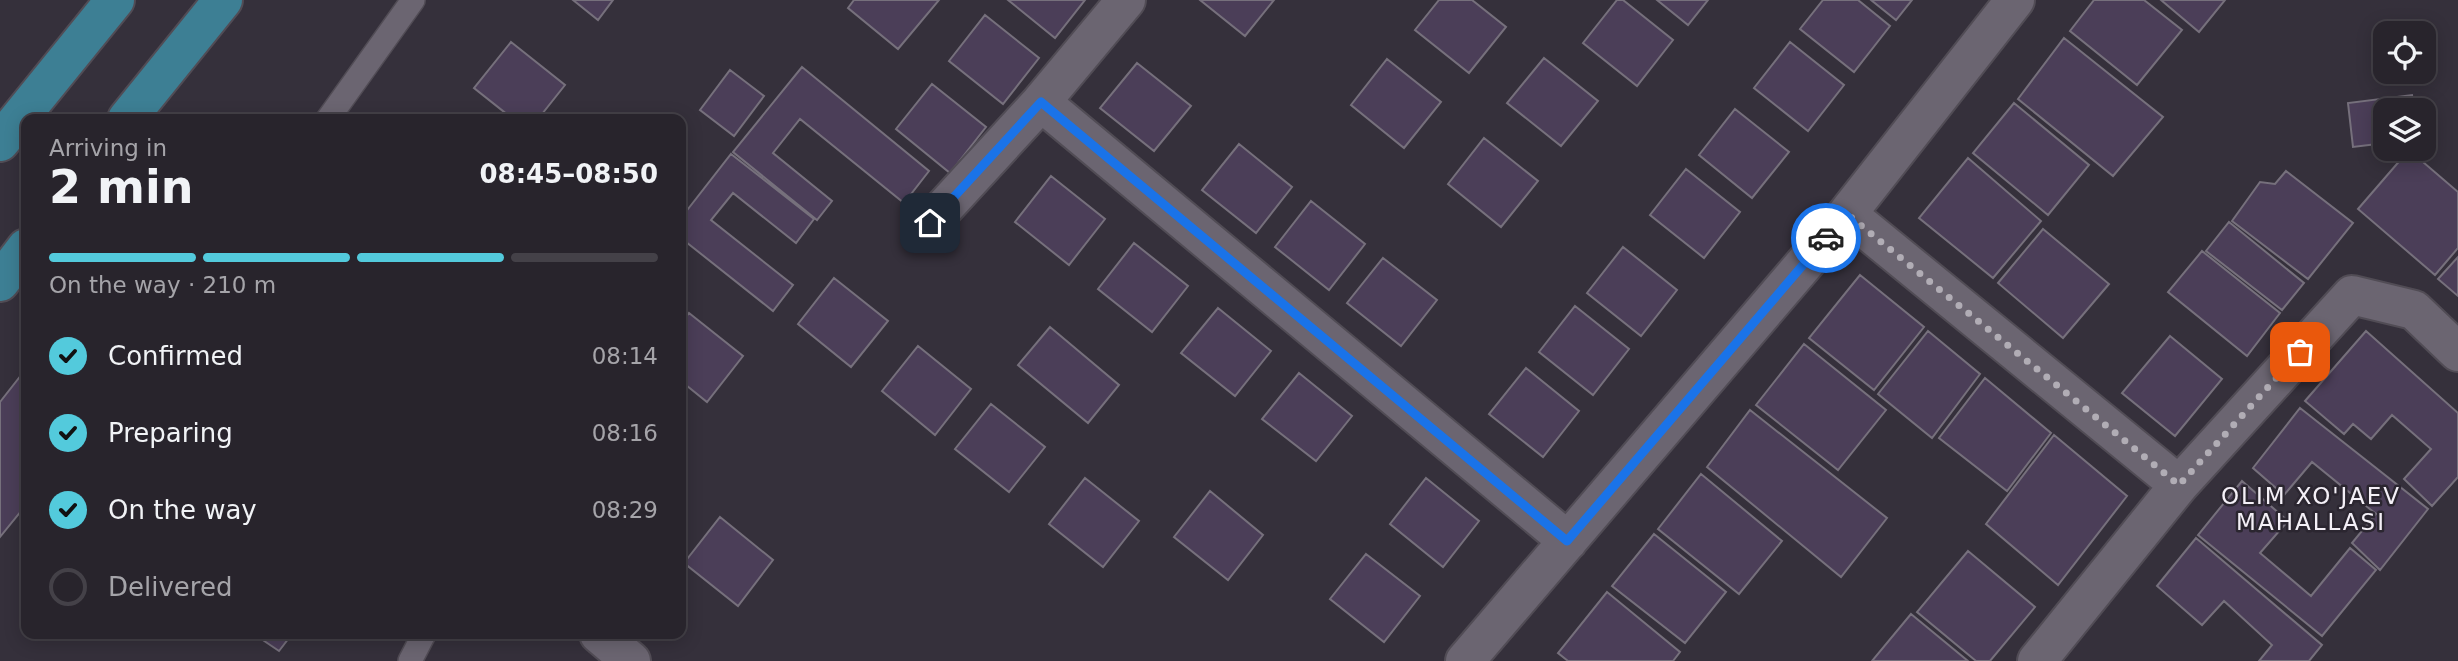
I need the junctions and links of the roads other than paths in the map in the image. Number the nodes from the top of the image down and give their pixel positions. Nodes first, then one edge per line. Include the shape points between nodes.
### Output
1 (115, 0) edge
2 (223, 0) edge
3 (413, 0) edge
4 (1126, 0) edge
5 (2015, 0) edge
6 (1041, 102) junction
7 (29, 114) edge
8 (131, 114) edge
9 (332, 114) edge
10 (21, 124) edge
11 (7, 143) edge
12 (1847, 214) junction
13 (930, 223) dead end
14 (21, 255) edge
15 (0, 282) edge
16 (2458, 352) edge
17 (2179, 485) junction
18 (1567, 541) junction
19 (421, 639) edge
20 (605, 639) edge
21 (410, 661) edge
22 (631, 661) edge
23 (1465, 661) edge
24 (2037, 661) edge

1 - 7 main road
2 - 8 main road
3 - 9 lane
4 - 6 street
5 - 12 street
6 - 13 street
6 - 18 street
10 - 11 main road
12 - 17 street
12 - 18 street
14 - 15 main road
16 - 17 street via 2414,310 2352,295
17 - 24 street
18 - 23 street
19 - 21 lane
20 - 22 street

